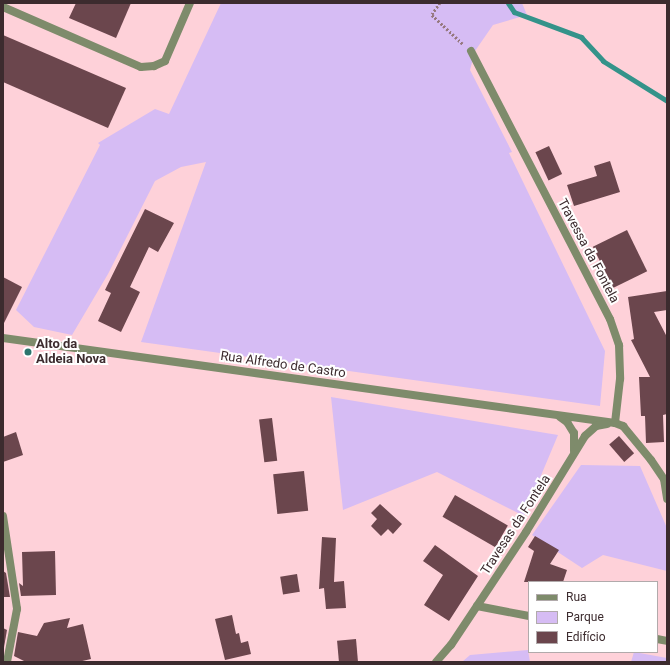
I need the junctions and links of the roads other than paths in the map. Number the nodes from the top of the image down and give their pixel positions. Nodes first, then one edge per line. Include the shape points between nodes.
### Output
1 (190, 3) edge
2 (3, 6) edge
3 (471, 51) road end
4 (3, 338) edge
5 (559, 416) junction
6 (615, 423) junction
7 (574, 455) junction
8 (667, 499) edge
9 (3, 516) edge
10 (477, 606) junction
11 (528, 616) edge
12 (7, 662) edge
13 (436, 662) edge

1 - 2 street via 165,61 154,66 141,67
3 - 6 street, Travessa da Fontela via 610,319 619,345 620,379
4 - 5 street, Rua Alfredo de Castro
5 - 6 street, Rua Alfredo de Castro
5 - 7 street via 567,422 574,433
6 - 7 street via 596,426 585,436
6 - 8 street via 623,426 664,479
7 - 10 street, Travesas da Fontela
9 - 12 street via 17,609
10 - 11 street
10 - 13 street, Travesas da Fontela via 451,645

